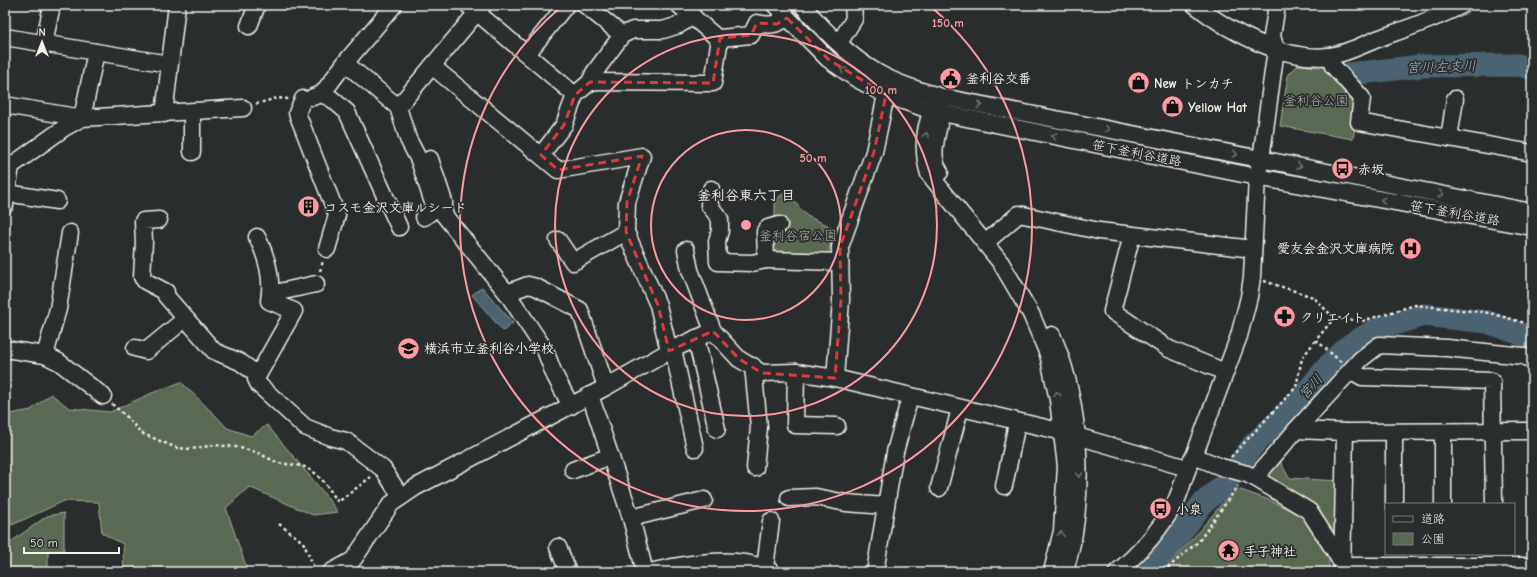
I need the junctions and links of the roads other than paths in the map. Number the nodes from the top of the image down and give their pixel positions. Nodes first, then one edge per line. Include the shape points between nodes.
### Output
1 (52, 5) edge
2 (177, 5) edge
3 (257, 5) edge
4 (394, 5) edge
5 (566, 5) edge
6 (585, 5) edge
7 (679, 5) edge
8 (774, 5) edge
9 (802, 5) edge
10 (853, 5) edge
11 (1195, 5) edge
12 (1277, 5) edge
13 (1462, 5) edge
14 (476, 7) edge
15 (693, 16) junction
16 (787, 18) junction
17 (249, 26) dead end
18 (622, 35) junction
19 (5, 37) edge
20 (720, 38) junction
21 (44, 43) junction
22 (839, 43) junction
23 (1276, 49) junction
24 (96, 52) junction
25 (526, 54) junction
26 (1329, 56) junction
27 (345, 63) junction
28 (169, 64) junction
29 (432, 66) junction
30 (590, 82) junction
31 (322, 94) junction
32 (575, 94) junction
33 (886, 95) junction
34 (942, 97) junction
35 (1455, 99) dead end
36 (5, 104) edge
37 (398, 107) junction
38 (243, 108) road end
39 (937, 112) junction
40 (192, 113) junction
41 (164, 114) junction
42 (82, 118) junction
43 (1449, 138) junction
44 (192, 152) dead end
45 (1532, 153) edge
46 (541, 155) junction
47 (1261, 159) junction
48 (427, 166) junction
49 (8, 168) edge
50 (1257, 177) junction
51 (711, 189) dead end
52 (6, 199) edge
53 (57, 201) dead end
54 (1532, 212) edge
55 (424, 217) dead end
56 (159, 220) dead end
57 (779, 225) dead end
58 (399, 228) dead end
59 (1532, 228) edge
60 (626, 232) junction
61 (70, 233) dead end
62 (1132, 235) junction
63 (257, 237) dead end
64 (558, 240) dead end
65 (989, 240) junction
66 (327, 249) road end
67 (1253, 249) junction
68 (686, 250) dead end
69 (766, 260) junction
70 (840, 262) junction
71 (316, 284) road end
72 (507, 293) junction
73 (270, 294) junction
74 (185, 319) junction
75 (713, 331) junction
76 (696, 338) junction
77 (135, 348) dead end
78 (5, 349) edge
79 (671, 350) junction
80 (45, 354) junction
81 (1532, 360) edge
82 (753, 366) junction
83 (1352, 371) junction
84 (796, 372) junction
85 (1225, 372) junction
86 (258, 375) junction
87 (835, 378) junction
88 (606, 387) junction
89 (590, 395) junction
90 (103, 396) road end
91 (910, 397) junction
92 (571, 406) junction
93 (960, 409) junction
94 (1017, 423) junction
95 (837, 426) dead end
96 (717, 429) dead end
97 (1296, 430) junction
98 (1532, 431) edge
99 (1345, 432) junction
100 (1394, 432) junction
101 (1443, 432) junction
102 (1493, 433) junction
103 (1070, 434) junction
104 (695, 448) dead end
105 (611, 456) junction
106 (1190, 462) junction
107 (755, 468) dead end
108 (573, 470) dead end
109 (1251, 476) junction
110 (1004, 486) dead end
111 (939, 488) dead end
112 (401, 497) junction
113 (789, 498) dead end
114 (704, 500) dead end
115 (1394, 503) edge
116 (1443, 503) edge
117 (1494, 503) edge
118 (886, 506) junction
119 (632, 518) junction
120 (771, 521) dead end
121 (558, 547) dead end
122 (1394, 564) edge
123 (1443, 564) edge
124 (1495, 564) edge
125 (1532, 566) edge
126 (1342, 569) edge
127 (769, 570) edge
128 (331, 572) edge
129 (568, 572) edge
130 (646, 572) edge
131 (650, 572) edge
132 (875, 572) edge
133 (1052, 572) edge
134 (1065, 572) edge
135 (1117, 572) edge

1 - 21 street
2 - 28 street
3 - 17 street
4 - 27 street
5 - 25 street
6 - 18 street
7 - 15 street
8 - 16 street, 笹下釜利谷道路
9 - 22 street, 笹下釜利谷道路
10 - 22 street via 854,19
11 - 23 street via 1231,30
12 - 23 street via 1272,36
13 - 26 street via 1411,28
14 - 25 street
14 - 29 street
15 - 18 street via 680,25 663,30 632,30
15 - 20 street
16 - 20 street via 777,24 757,24 751,35
33 -> 16 street, 笹下釜利谷道路 via 828,59
18 - 30 street via 594,72
19 - 21 street
20 - 30 street via 713,83
21 - 24 street
22 - 34 street, 笹下釜利谷道路 via 878,73 914,89
23 - 26 street via 1296,55
23 - 47 street
24 - 28 street
24 - 42 street
25 - 32 street
26 - 43 street via 1333,66 1362,98 1359,122
27 - 31 street
27 - 37 street
28 - 41 street
29 - 37 street
29 - 46 street
30 - 32 street
31 - 58 street via 347,112
31 - 66 street via 300,99 297,113 336,215
32 - 46 street via 564,125
33 - 39 street, 笹下釜利谷道路
33 - 70 street via 874,152 840,247
34 - 39 street
34 -> 47 street, 笹下釜利谷道路
35 - 43 street
36 - 42 street
37 - 48 street via 408,139 420,160
38 - 40 street
50 -> 39 street, 笹下釜利谷道路
39 - 65 street via 935,159 938,169
40 - 41 street
40 - 44 street
41 - 42 street
42 - 49 street
43 - 45 street
46 - 60 street via 558,170 642,156 627,202
47 - 50 street
47 -> 54 street, 笹下釜利谷道路
48 - 55 street via 435,209
48 - 72 street via 444,202 444,215
49 - 52 street
59 -> 50 street, 笹下釜利谷道路
50 - 67 street
51 - 69 street via 709,205 720,219 720,231 716,241 718,262 752,263
52 - 53 street
56 - 74 street via 143,221 142,277 166,292 166,296
57 - 69 street via 765,231
60 - 64 street via 573,262
60 - 79 street via 658,305
61 - 80 street via 58,309
62 - 65 street via 1100,232 1019,214
62 - 67 street
62 - 85 street via 1112,311 1169,349
63 - 73 street via 269,269
65 - 103 street via 1031,314 1045,347 1058,400
67 - 85 street via 1252,277 1245,318
68 - 75 street via 690,270
69 - 70 street
70 - 87 street via 841,300
71 - 73 street
72 - 88 street via 528,285 580,310
72 - 92 street via 545,350
73 - 86 street via 269,301 294,311
74 - 77 street via 146,350
74 - 86 street via 214,350 240,362
75 - 76 street
75 - 82 street via 739,358
76 - 79 street
76 - 96 street
78 - 80 street
79 - 88 street
79 - 104 street
80 - 90 street
81 - 83 street via 1524,356 1447,348 1379,345 1361,359
82 - 84 street via 762,373
82 - 107 street via 759,427
83 - 97 street
83 - 102 street via 1362,377 1492,381
84 - 87 street
84 - 95 street via 795,425
85 - 106 street
86 - 112 street via 256,380 259,385 305,427 346,441 383,469
87 - 91 street
88 - 89 street
89 - 92 street
89 - 105 street
91 - 93 street
91 - 118 street via 895,452
92 - 112 street
93 - 94 street
93 - 111 street
94 - 103 street
94 - 110 street
97 - 99 street
97 - 109 street
98 - 102 street
99 - 100 street
99 - 126 street
100 - 101 street
100 - 115 street
101 - 102 street
101 - 116 street
102 - 117 street
103 - 106 street
133 -> 103 street via 1062,524
103 -> 134 street via 1079,466 1074,534
105 - 108 street
105 - 119 street
106 - 109 street via 1221,467
106 - 135 street via 1176,501 1160,527 1138,555
109 - 126 street via 1309,510 1336,553
112 - 128 street via 391,504 353,560
113 - 118 street via 816,497 846,503
114 - 119 street
118 - 132 street
119 - 130 street
120 - 127 street
121 - 129 street
122 - 123 street
122 - 126 street
123 - 124 street
124 - 125 street
127 - 131 street via 754,564 728,561 681,565

